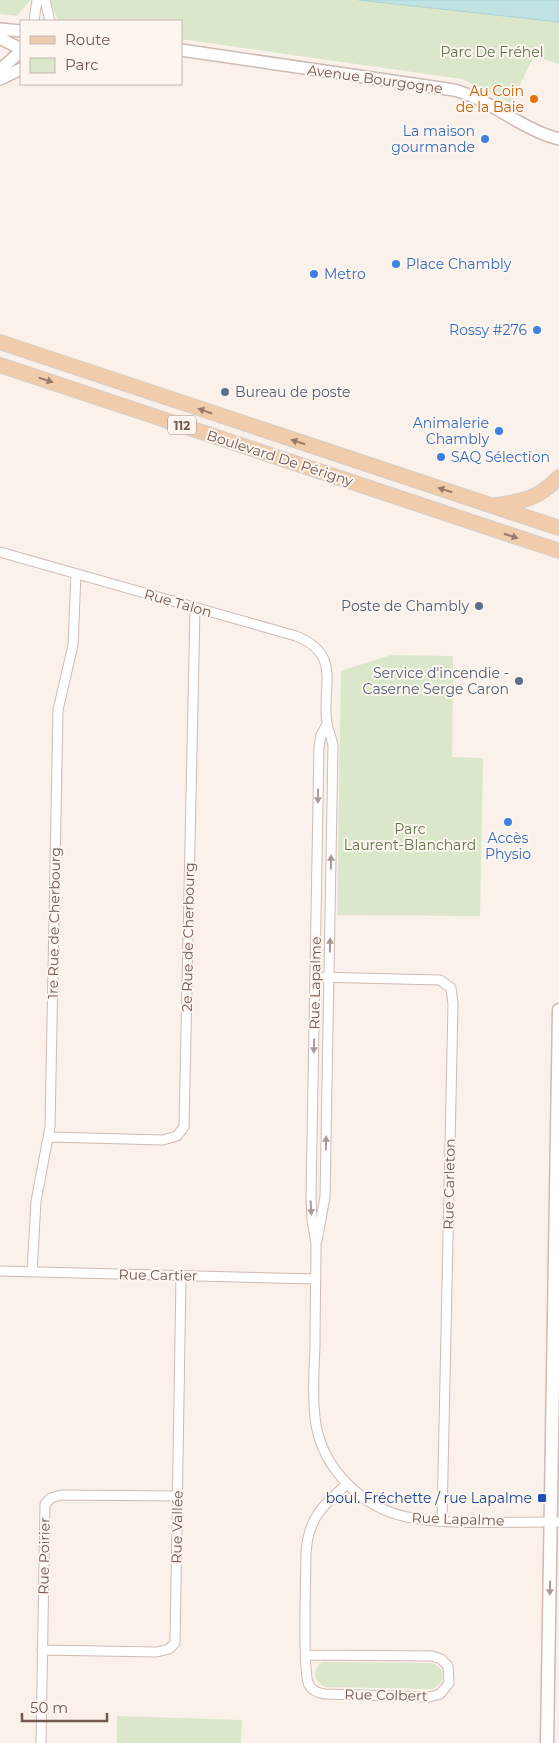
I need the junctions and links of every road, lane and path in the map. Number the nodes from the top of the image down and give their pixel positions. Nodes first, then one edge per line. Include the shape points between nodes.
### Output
1 (36, 0) edge
2 (45, 0) edge
3 (34, 20) edge
4 (50, 20) edge
5 (0, 29) edge
6 (20, 32) edge
7 (0, 38) edge
8 (20, 49) edge
9 (182, 50) edge
10 (20, 51) edge
11 (20, 69) edge
12 (0, 70) edge
13 (0, 79) edge
14 (559, 140) edge
15 (0, 342) edge
16 (0, 364) edge
17 (559, 477) edge
18 (491, 505) junction
19 (559, 528) edge
20 (559, 551) edge
21 (0, 552) edge
22 (76, 574) junction
23 (195, 608) junction
24 (328, 683) joint
25 (327, 724) junction
26 (315, 977) junction
27 (329, 977) junction
28 (559, 1010) edge
29 (49, 1137) junction
30 (316, 1243) junction
31 (0, 1271) edge
32 (32, 1272) junction
33 (181, 1276) junction
34 (316, 1279) junction
35 (347, 1484) junction
36 (177, 1496) junction
37 (442, 1520) junction
38 (555, 1522) edge
39 (42, 1650) junction
40 (306, 1654) junction
41 (41, 1743) edge
42 (547, 1743) edge

1 - 3 street
2 - 4 street
5 - 6 street
7 - 8 street
9 - 14 street, Avenue Bourgogne via 454,90 481,100 532,131
10 - 12 street
11 - 13 street
18 -> 15 main road, Boulevard De Périgny / 112
16 -> 20 main road, Boulevard De Périgny / 112
17 - 18 main road via 530,500
18 - 19 main road, Boulevard De Périgny / 112
21 - 22 street, Rue Talon
22 - 23 street, Rue Talon
22 - 29 street, 1re Rue de Cherbourg via 72,645 57,721
23 - 24 street, Rue Talon via 315,646 323,656
23 - 29 street, 2e Rue de Cherbourg via 184,1127 176,1136 163,1140
24 - 25 street, Rue Lapalme
25 -> 26 street, Rue Lapalme via 319,747
27 -> 25 street, Rue Lapalme via 333,746
26 - 27 street, Rue Carleton
26 -> 30 street, Rue Lapalme via 311,1202
30 -> 27 street, Rue Lapalme via 324,1207
27 - 37 street, Rue Carleton via 440,980 450,986 453,994
28 - 38 main road
29 - 32 street, 1re Rue de Cherbourg via 36,1201
30 - 34 street, Rue Lapalme
31 - 32 street, Rue Cartier
32 - 33 street, Rue Cartier
33 - 34 street, Rue Cartier
33 - 36 street, Rue Vallée
34 - 35 street, Rue Lapalme via 316,1426 325,1453
35 - 37 street, Rue Lapalme via 387,1512
35 - 40 street, Rue Colbert via 321,1509 309,1531
36 - 39 street, Rue Poirier via 61,1495 47,1501 44,1512
36 - 39 street, Rue Vallée via 174,1645 157,1652
37 - 38 street, Rue Lapalme
38 -> 42 main road
39 - 41 street, Rue Poirier
40 - 40 street, Rue Colbert via 308,1681 313,1690 320,1693 435,1696 444,1691 450,1678 448,1666 432,1656

